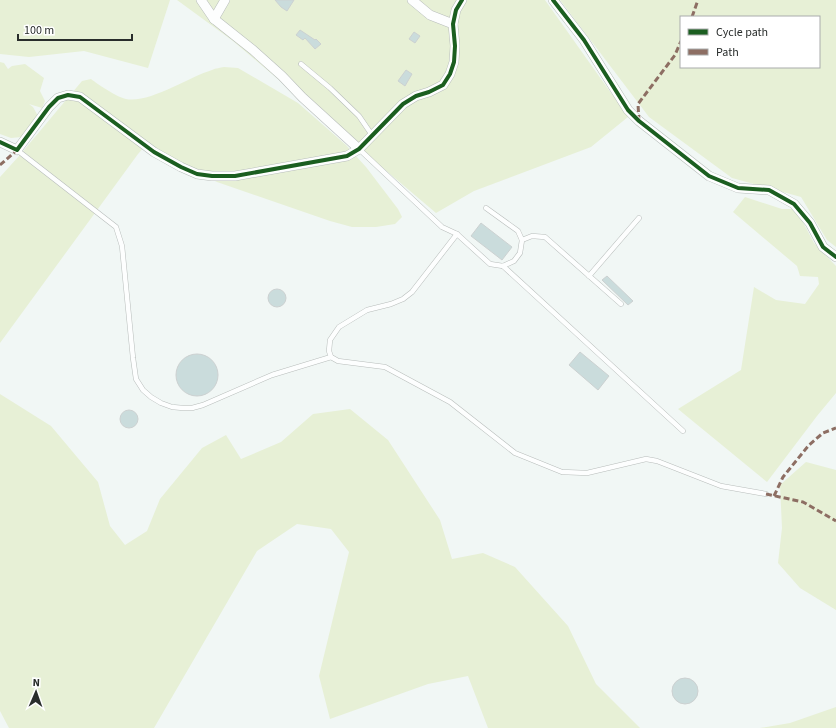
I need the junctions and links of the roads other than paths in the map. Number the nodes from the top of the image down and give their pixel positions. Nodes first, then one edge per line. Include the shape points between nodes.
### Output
1 (202, 0) edge
2 (225, 0) edge
3 (412, 0) edge
4 (462, 0) edge
5 (552, 0) edge
6 (214, 19) junction
7 (453, 24) junction
8 (301, 64) dead end
9 (372, 135) junction
10 (0, 142) edge
11 (359, 149) junction
12 (17, 150) junction
13 (486, 208) dead end
14 (639, 218) dead end
15 (457, 234) junction
16 (522, 240) junction
17 (836, 257) edge
18 (503, 266) junction
19 (589, 276) junction
20 (621, 304) dead end
21 (331, 357) junction
22 (683, 431) dead end
23 (766, 494) dead end

1 - 6 street
2 - 6 street
3 - 7 street via 430,15
4 - 7 street via 456,10
5 - 17 street via 584,40 628,110 639,120 709,176 738,188 769,190 794,204 810,223 823,247
6 - 11 street via 253,50
7 - 9 street via 454,62 446,80 442,85 403,104
8 - 9 lane via 359,116
9 - 11 street
10 - 12 street
11 - 12 street via 348,156 235,176 197,174 154,152 80,97 68,95 58,98 49,107
11 - 15 lane via 442,227
12 - 21 lane via 116,227 122,246 136,379 151,397 172,407 192,408 272,375
13 - 16 lane via 518,231
14 - 19 lane
15 - 18 lane via 490,264
15 - 21 lane via 412,292 391,304 367,310 339,327 330,340
16 - 18 lane via 520,253 514,261
16 - 19 lane via 532,236 545,237
18 - 22 lane
19 - 20 lane
21 - 23 lane via 338,361 384,368 450,402 515,454 562,472 587,473 646,459 721,486

